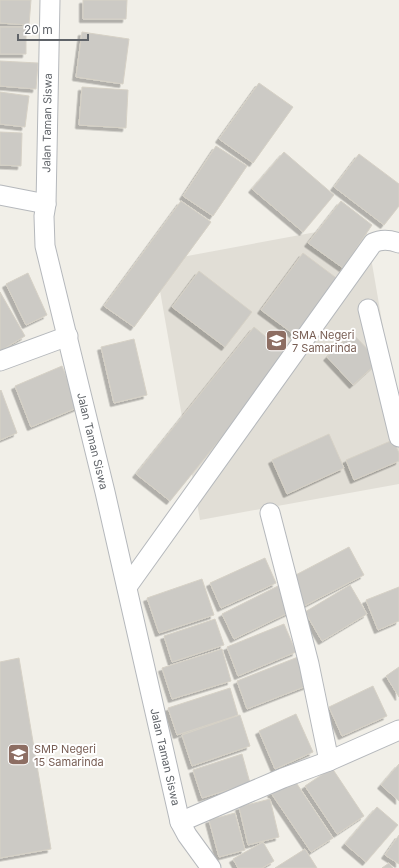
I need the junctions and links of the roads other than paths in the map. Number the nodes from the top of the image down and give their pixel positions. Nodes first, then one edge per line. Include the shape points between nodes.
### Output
1 (50, 0) edge
2 (0, 194) edge
3 (45, 210) junction
4 (399, 243) edge
5 (368, 309) dead end
6 (68, 336) junction
7 (0, 361) edge
8 (399, 437) edge
9 (270, 513) dead end
10 (127, 587) junction
11 (399, 730) edge
12 (329, 762) junction
13 (180, 822) junction
14 (211, 868) edge

1 - 3 street, Jalan Taman Siswa
2 - 3 street
3 - 6 street, Jalan Taman Siswa via 45,246
4 - 10 street via 386,240 373,243
5 - 8 street
6 - 7 street
6 - 10 street, Jalan Taman Siswa
9 - 12 street via 309,664
10 - 13 street, Jalan Taman Siswa
11 - 12 street
12 - 13 street via 283,778
13 - 14 street, Jalan Taman Siswa

